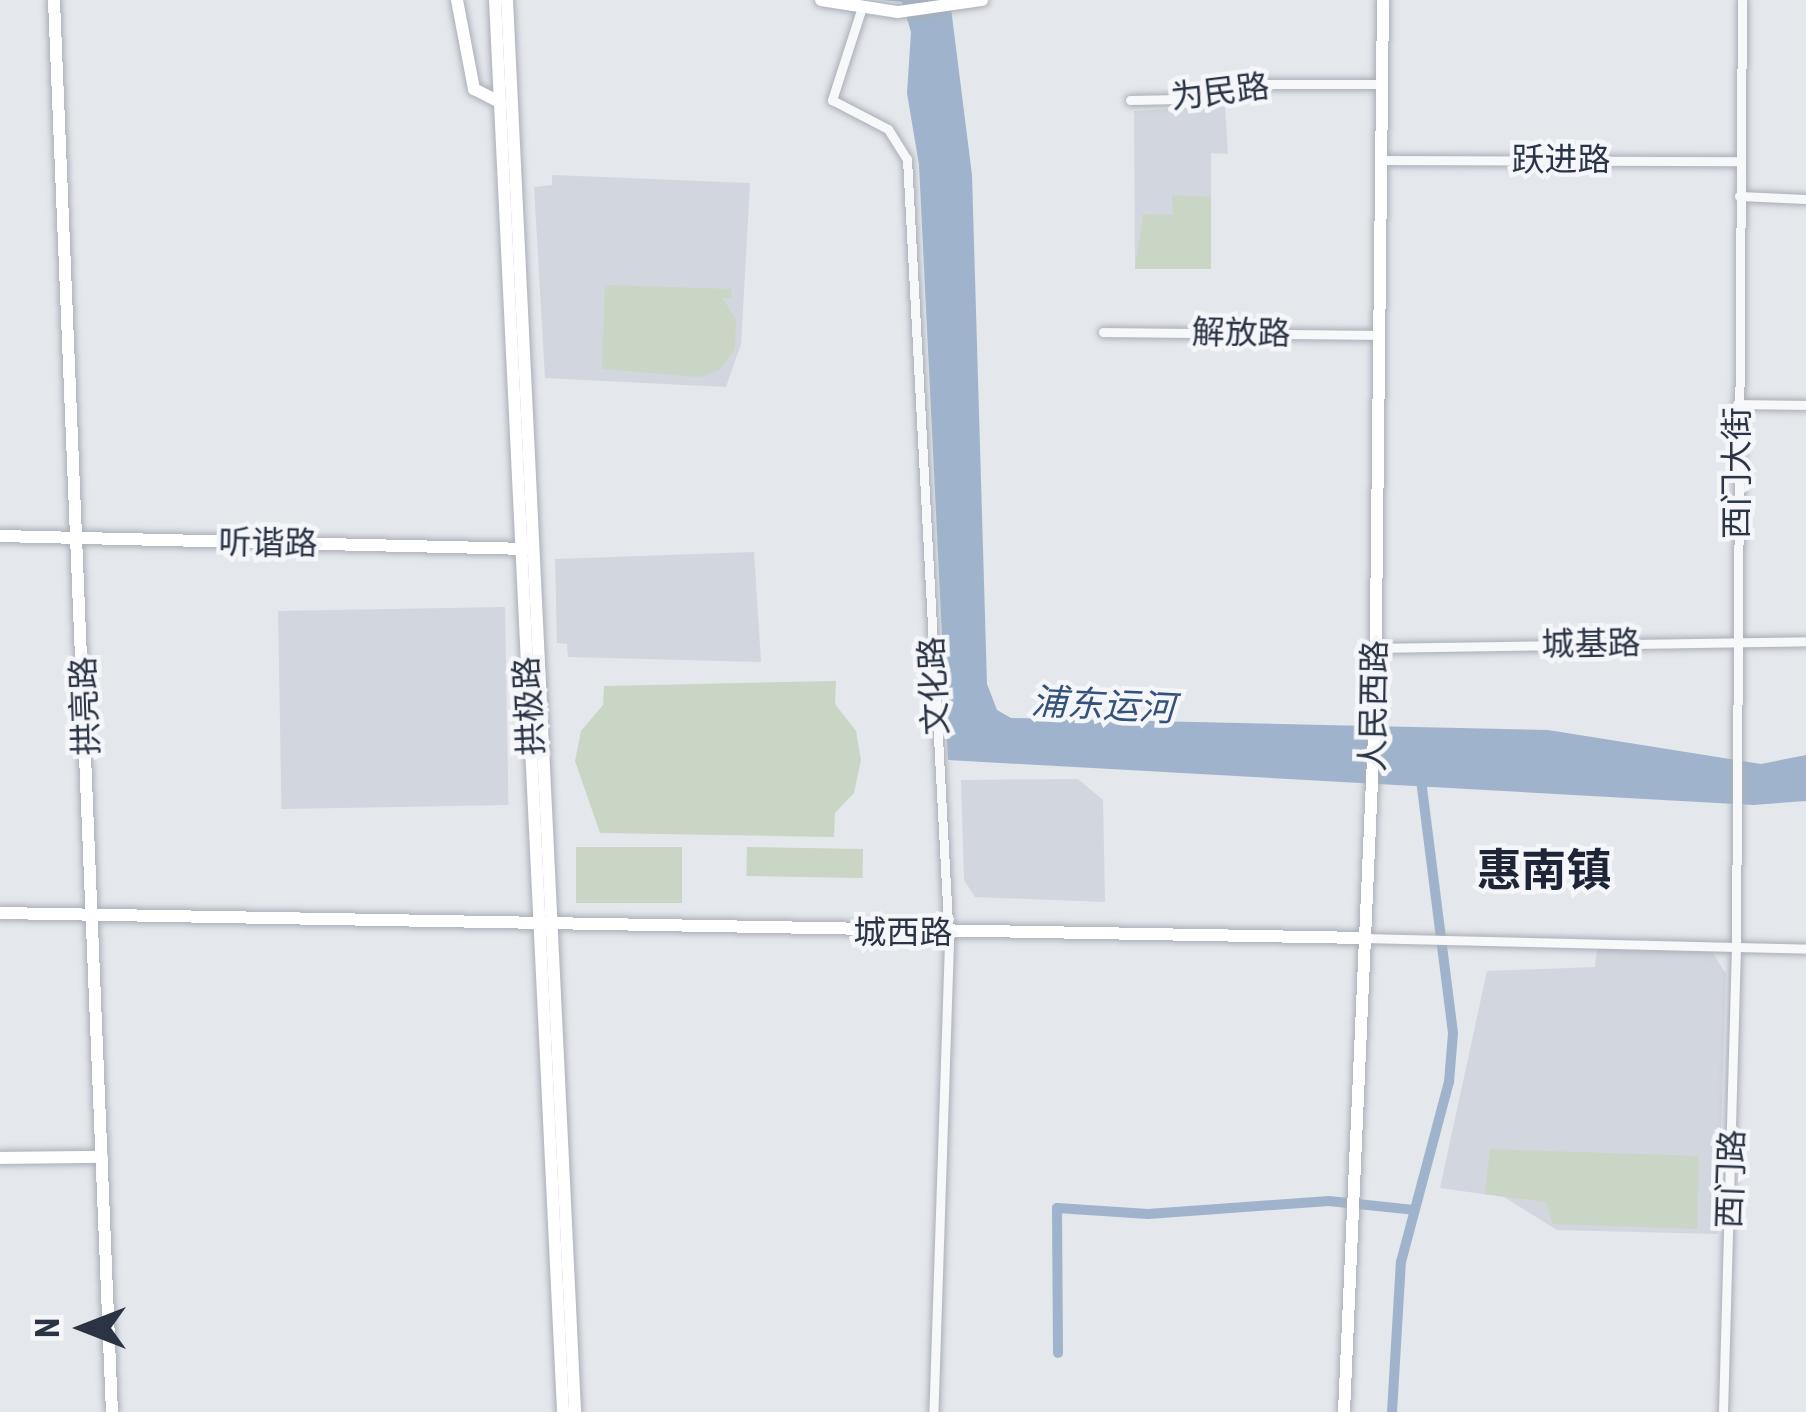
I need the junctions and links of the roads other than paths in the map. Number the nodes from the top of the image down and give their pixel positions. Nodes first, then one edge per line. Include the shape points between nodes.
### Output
1 (54, 0) edge
2 (457, 0) edge
3 (495, 0) edge
4 (507, 0) edge
5 (821, 0) edge
6 (982, 0) edge
7 (1383, 0) edge
8 (1742, 0) edge
9 (862, 7) junction
10 (1382, 84) junction
11 (1130, 100) dead end
12 (500, 102) junction
13 (1382, 160) junction
14 (1740, 161) junction
15 (1739, 196) junction
16 (1806, 199) edge
17 (1102, 332) dead end
18 (1379, 335) junction
19 (1737, 404) junction
20 (1806, 405) edge
21 (0, 536) edge
22 (78, 538) junction
23 (521, 549) junction
24 (537, 549) junction
25 (1806, 641) edge
26 (1737, 642) junction
27 (1376, 648) junction
28 (0, 914) edge
29 (93, 915) junction
30 (546, 924) junction
31 (948, 933) junction
32 (1367, 938) junction
33 (1736, 946) junction
34 (1806, 949) edge
35 (102, 1157) junction
36 (0, 1158) edge
37 (112, 1412) edge
38 (563, 1412) edge
39 (575, 1412) edge
40 (934, 1412) edge
41 (1344, 1412) edge
42 (1724, 1412) edge

1 - 22 street, 拱亮路
2 - 12 street via 471,84 483,99
3 - 12 street, 拱极路
4 - 24 street, 拱极路
5 - 9 street
6 - 9 street via 898,12
7 - 10 street, 人民西路
8 - 14 street, 西门大街
9 - 31 street, 文化路 via 832,100 888,129 907,159
10 - 11 street, 为民路 via 1238,84 1181,99
10 - 13 street, 人民西路
12 - 23 street, 拱极路
13 - 14 street, 跃进路
13 - 18 street, 人民西路
14 - 15 street, 西门大街
15 - 16 street
15 - 19 street, 西门大街
17 - 18 street, 解放路
18 - 27 street, 人民西路
19 - 20 street
19 - 26 street, 西门大街
21 - 22 street, 听谐路
22 - 23 street, 听谐路
22 - 29 street, 拱亮路
23 - 24 street, 听谐路
23 - 30 street, 拱极路
24 - 30 street, 拱极路
25 - 26 street, 城基路
26 - 27 street, 城基路
26 - 33 street, 西门大街
27 - 32 street, 人民西路
28 - 29 street, 城西路
29 - 30 street, 城西路
29 - 35 street, 拱亮路
30 - 31 street, 城西路
30 - 38 street, 拱极路
30 - 39 street, 拱极路
31 - 32 street, 城西路
31 - 40 street, 文化路
32 - 33 street, 城西路
32 - 41 street, 人民西路
33 - 34 street, 城西路
33 - 42 street, 西门路
35 - 36 street
35 - 37 street, 拱亮路

